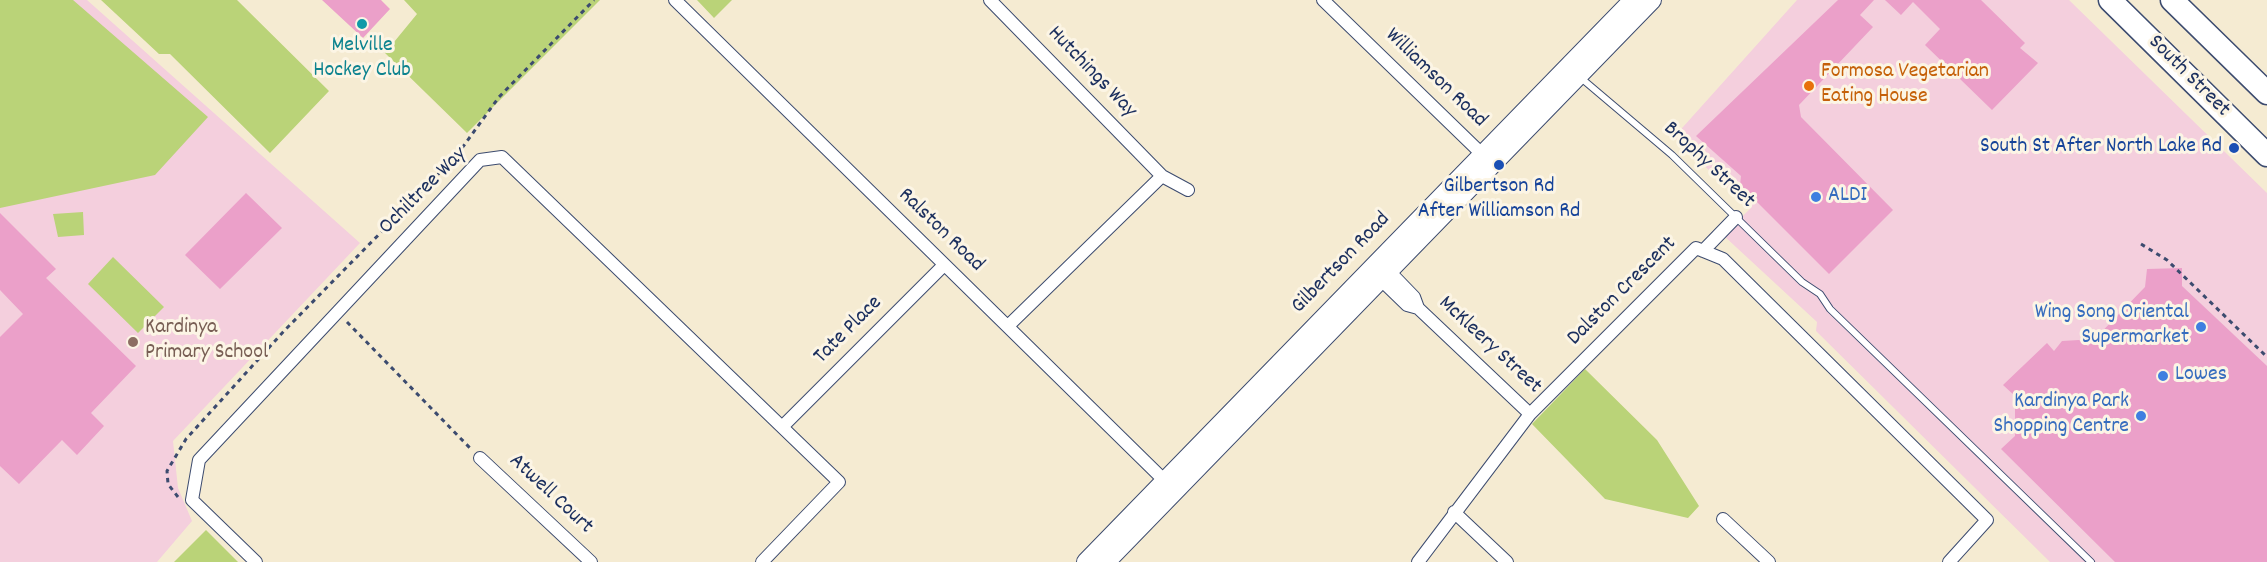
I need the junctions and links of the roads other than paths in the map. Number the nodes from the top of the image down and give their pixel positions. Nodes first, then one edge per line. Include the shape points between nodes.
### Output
1 (675, 0) edge
2 (990, 0) edge
3 (1323, 0) edge
4 (1633, 0) edge
5 (1652, 0) edge
6 (2172, 0) edge
7 (2113, 1) edge
8 (1574, 71) junction
9 (2267, 93) edge
10 (2267, 154) edge
11 (1488, 159) junction
12 (1162, 176) junction
13 (1188, 190) dead end
14 (1736, 217) junction
15 (1703, 251) junction
16 (944, 265) junction
17 (1379, 270) junction
18 (1008, 326) junction
19 (1530, 414) junction
20 (783, 426) junction
21 (480, 458) road end
22 (1170, 486) junction
23 (1454, 512) junction
24 (1723, 519) dead end
25 (256, 562) edge
26 (591, 562) edge
27 (762, 562) edge
28 (1086, 562) edge
29 (1106, 562) edge
30 (1418, 562) edge
31 (1507, 562) edge
32 (1769, 562) edge
33 (1949, 562) edge
34 (2091, 562) edge

1 - 16 street, Ralston Road
2 - 12 street, Hutchings Way
3 - 11 street, Williamson Road
4 - 8 street, Gilbertson Road
5 - 8 street, Gilbertson Road
6 - 9 highway, South Street
7 - 10 highway, South Street
8 - 11 street, Gilbertson Road
8 - 14 lane, Brophy Street via 1672,155
11 - 17 street, Gilbertson Road
12 - 13 street, Hutchings Way
12 - 18 street
14 - 15 street
14 - 34 lane, Brophy Street via 1802,282 1820,294 1830,309
15 - 19 street, Dalston Crescent via 1696,248
15 - 33 street, Dalston Crescent via 1723,259 1987,520
16 - 18 street, Ralston Road
16 - 20 street, Tate Place
17 - 19 street, McKleery Street via 1414,297 1418,308
17 - 22 street, Gilbertson Road
18 - 22 street, Ralston Road
19 - 23 street, Dalston Crescent
20 - 25 street, Ochiltree Way via 502,157 480,160 199,460 192,500
20 - 27 street, Ochiltree Way via 839,482
21 - 26 street, Atwell Court
22 - 28 street, Gilbertson Road
22 - 29 street, Gilbertson Road
23 - 30 street, Dalston Crescent
23 - 31 street
24 - 32 street

